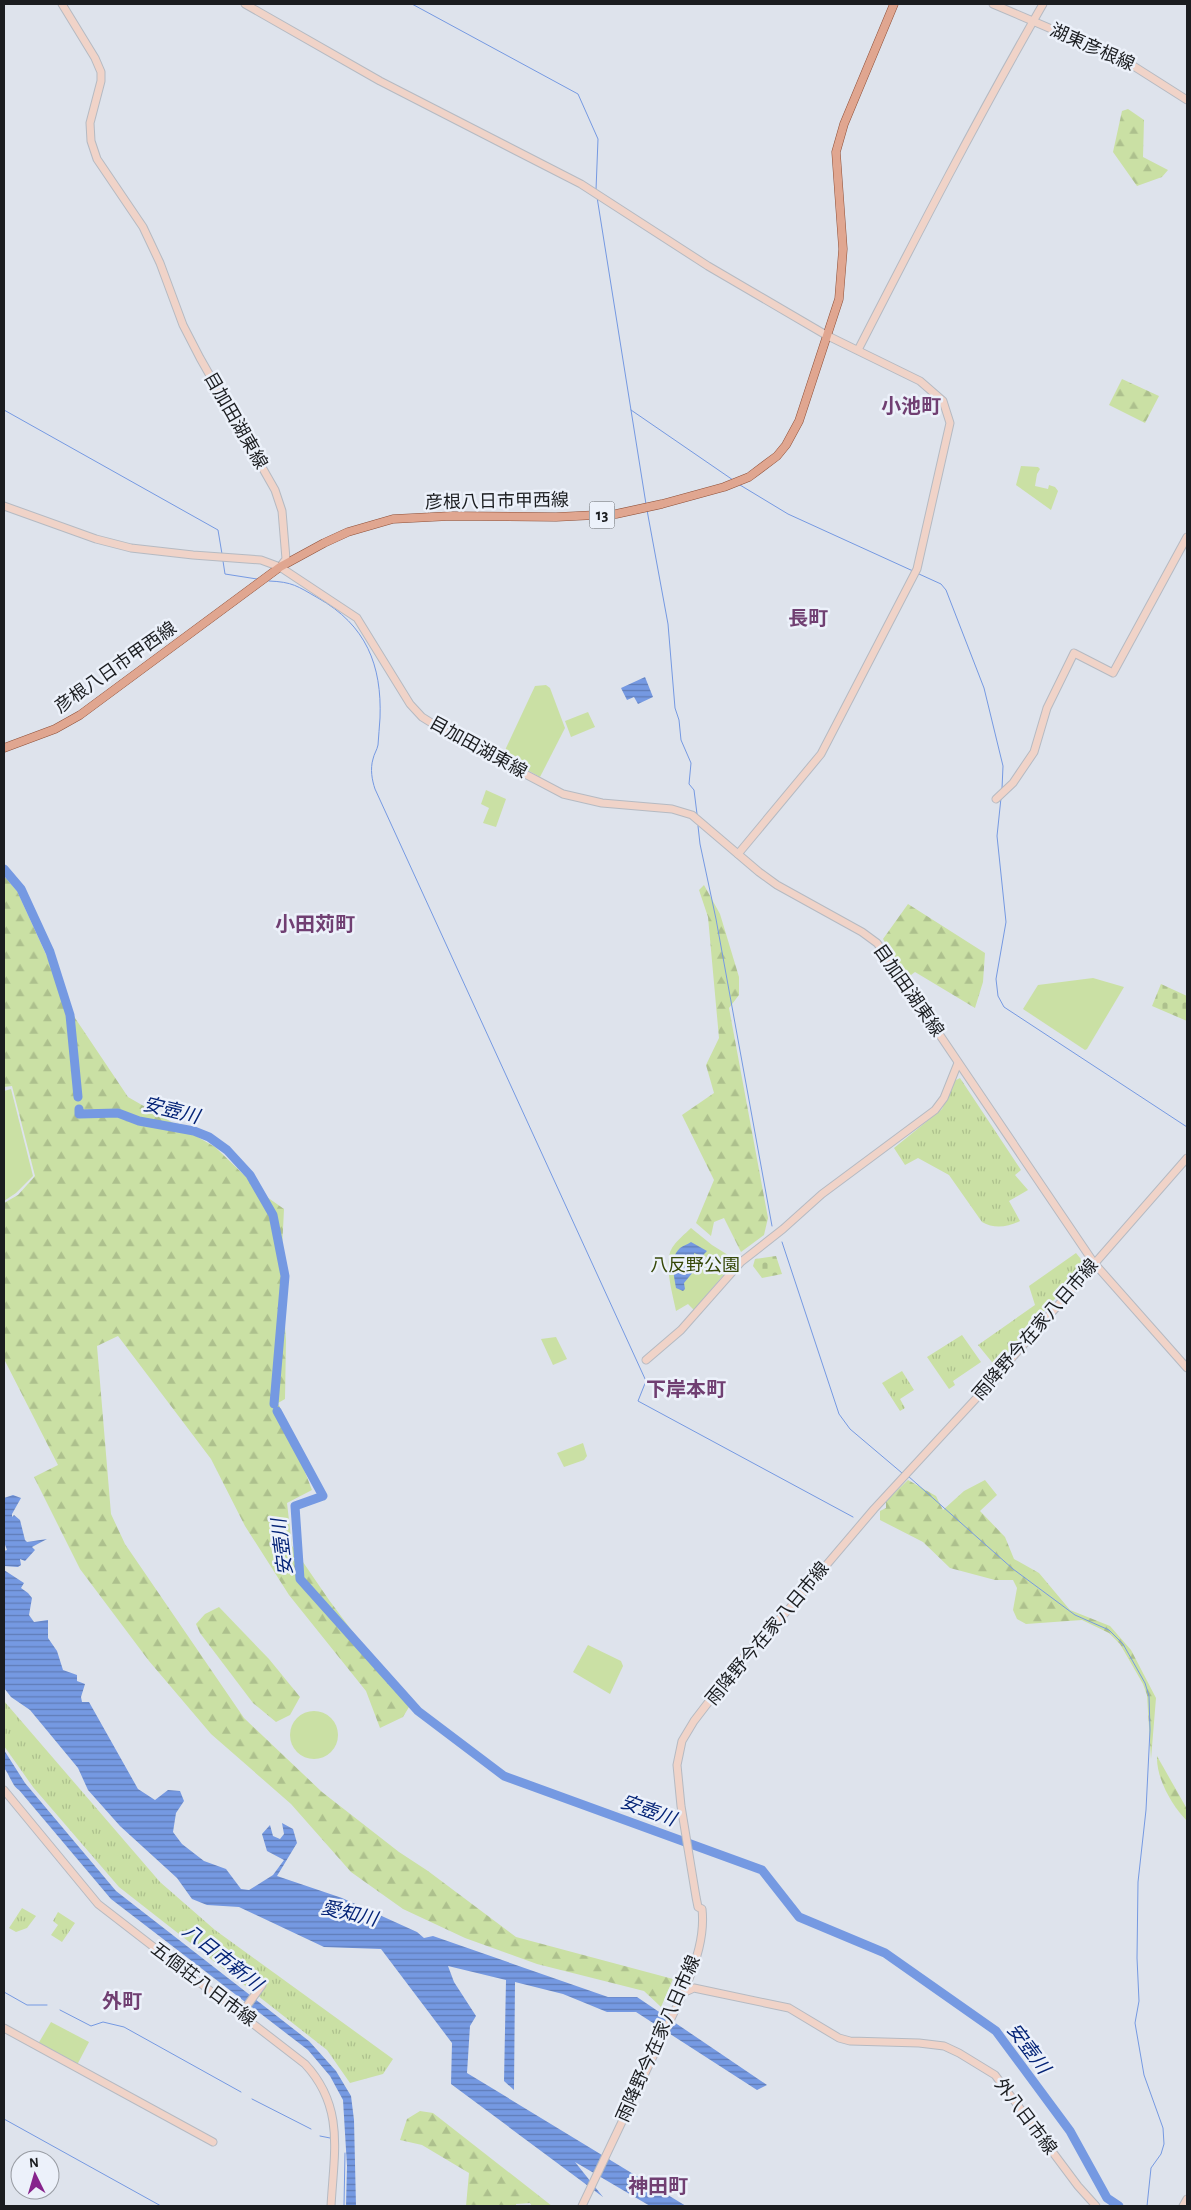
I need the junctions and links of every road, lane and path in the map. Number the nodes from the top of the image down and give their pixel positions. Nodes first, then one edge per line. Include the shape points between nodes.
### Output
1 (62, 4) edge
2 (245, 4) edge
3 (894, 4) edge
4 (994, 4) edge
5 (1043, 4) edge
6 (1033, 22) junction
7 (1187, 100) edge
8 (826, 335) junction
9 (858, 350) junction
10 (4, 506) edge
11 (1187, 537) edge
12 (280, 567) junction
13 (4, 748) edge
14 (996, 799) dead end
15 (738, 854) junction
16 (958, 1063) junction
17 (1187, 1158) edge
18 (1094, 1263) junction
19 (646, 1360) dead end
20 (1187, 1368) edge
21 (4, 1790) edge
22 (260, 1987) dead end
23 (682, 1993) junction
24 (243, 2012) junction
25 (4, 2028) edge
26 (213, 2142) dead end
27 (1187, 2199) edge
28 (331, 2206) edge
29 (582, 2206) edge
30 (1096, 2206) edge
31 (1183, 2206) edge

1 - 12 main road, 目加田湖東線 via 101,72 90,124 97,159 143,227 183,325 275,490 282,511 286,559
2 - 8 main road via 380,81 589,189 708,266
3 - 8 main road, 彦根八日市甲西線 / 13 via 844,124 836,152 843,264 838,299
4 - 6 main road, 湖東彦根線
5 - 6 main road
6 - 7 main road, 湖東彦根線 via 1124,60
6 - 9 main road via 931,207
8 - 9 main road
8 - 12 main road, 彦根八日市甲西線 / 13 via 793,435 777,456 738,482 662,504 597,516 393,519 324,542
9 - 15 main road via 927,386 943,401 947,411 950,423 916,569 821,754
10 - 12 main road via 131,548 261,560
11 - 14 main road via 1113,673 1074,653 1047,708 1034,752 1023,770
12 - 13 main road, 彦根八日市甲西線 / 13 via 80,715 55,729
12 - 15 main road, 目加田湖東線 via 357,618 410,704 422,717 563,794 602,803 672,809 692,815
15 - 16 main road, 目加田湖東線 via 777,885 877,943
16 - 18 main road, 目加田湖東線
16 - 19 main road via 944,1098 934,1110 822,1194 741,1262 681,1330
17 - 18 main road, 雨降野今在家八日市線
18 - 20 main road, 目加田湖東線
18 - 23 main road, 雨降野今在家八日市線 via 740,1661 686,1734 678,1752 677,1776 704,1927 696,1962
21 - 24 main road, 五個荘八日市線 via 98,1904 184,1972
22 - 24 main road
23 - 29 main road, 雨降野今在家八日市線
23 - 30 main road, 外八日市線 via 694,1988 782,2006 850,2042 919,2043 944,2046 959,2053 995,2075
24 - 28 main road, 五個荘八日市線 via 305,2064 327,2094 334,2121
25 - 26 main road
27 - 31 main road

